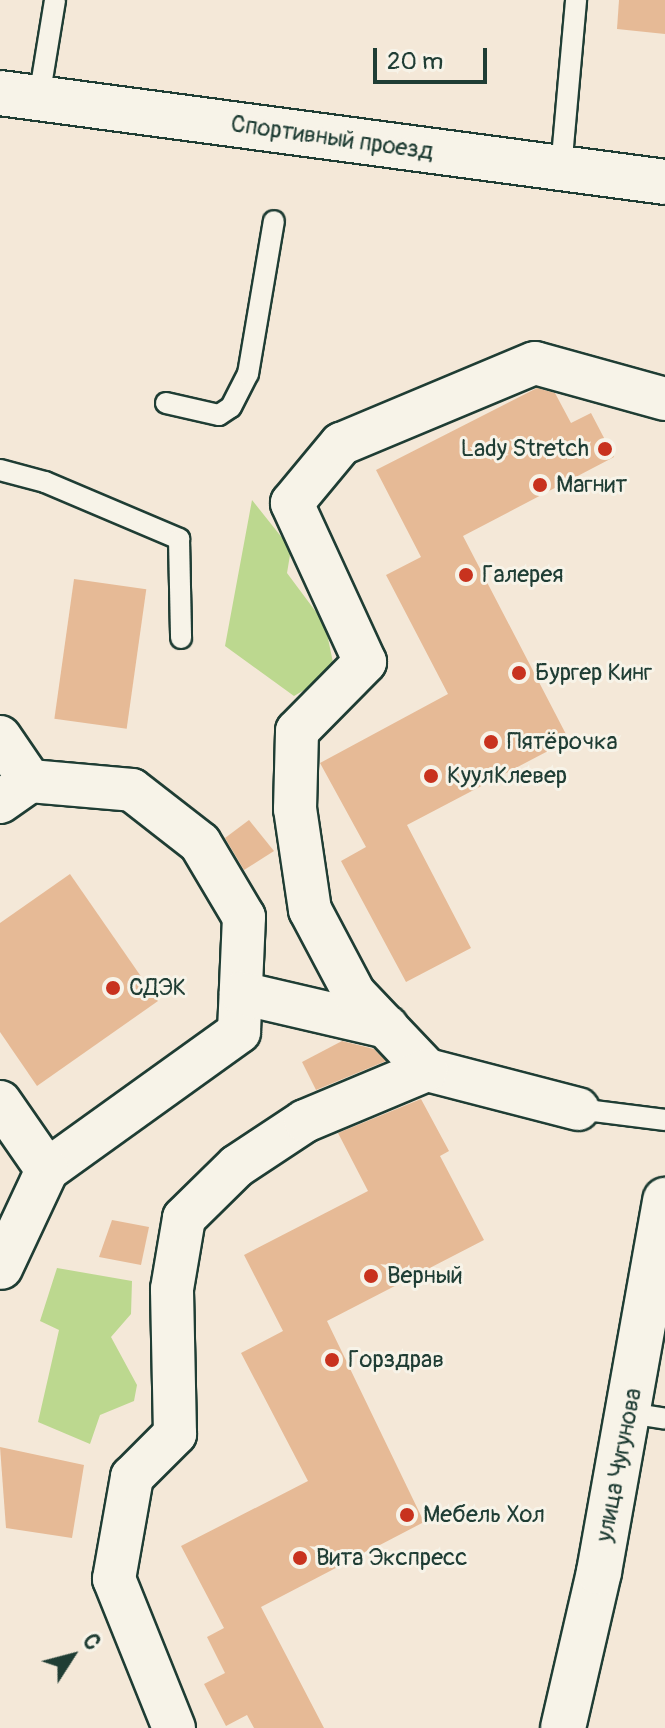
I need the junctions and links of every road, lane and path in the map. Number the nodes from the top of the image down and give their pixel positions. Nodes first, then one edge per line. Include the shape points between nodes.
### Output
1 (55, 0) edge
2 (576, 0) edge
3 (20, 96) edge
4 (561, 169) junction
5 (665, 182) edge
6 (274, 221) dead end
7 (665, 399) edge
8 (166, 403) dead end
9 (0, 470) edge
10 (181, 638) dead end
11 (0, 737) edge
12 (15, 791) edge
13 (241, 993) junction
14 (387, 1027) junction
15 (427, 1070) junction
16 (0, 1102) edge
17 (578, 1109) joint
18 (665, 1120) edge
19 (47, 1170) junction
20 (665, 1200) edge
21 (0, 1269) edge
22 (647, 1416) edge
23 (174, 1728) edge
24 (563, 1728) edge

1 - 3 lane
2 - 4 lane
3 - 4 main road, Спортивный проезд
4 - 5 main road, Спортивный проезд
6 - 8 lane via 248,374 231,407 219,415
7 - 14 street via 535,363 341,444 292,503 365,662 297,731 295,809 310,910 354,993
9 - 10 lane via 45,482 179,539
11 - 12 street
12 - 13 street via 132,790 200,843 244,917
13 - 14 street
13 - 19 street via 239,1032
14 - 15 street
15 - 17 street
15 - 23 street via 305,1121 237,1166 184,1218 172,1289 175,1434 132,1477 114,1579
16 - 19 street
17 - 18 lane
19 - 21 street
20 - 22 main road, улица Чугунова
22 - 24 main road, улица Чугунова

